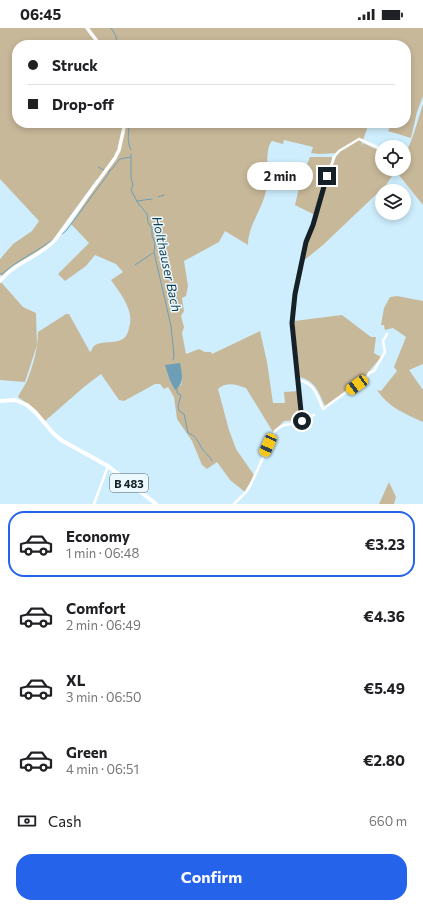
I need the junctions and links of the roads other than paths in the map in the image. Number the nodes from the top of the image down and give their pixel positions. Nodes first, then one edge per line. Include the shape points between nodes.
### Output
1 (87, 28) edge
2 (96, 40) edge
3 (124, 128) edge
4 (375, 146) edge
5 (0, 281) edge
6 (387, 334) dead end
7 (299, 380) junction
8 (0, 401) edge
9 (314, 415) dead end
10 (303, 418) junction
11 (108, 466) junction
12 (94, 504) edge
13 (156, 504) edge
14 (234, 504) edge

1 - 2 street
3 - 5 street via 115,158 56,239 11,269
4 - 7 street via 359,139 334,157 327,176 306,242 295,294 292,323
6 - 7 street via 383,341 385,352 374,371 323,409 320,399 310,385
7 - 10 street
8 - 11 main road, B 483 via 15,400 27,405 69,446
9 - 10 street
10 - 14 street via 299,423 288,423 275,431 251,484
11 - 12 street
11 - 13 main road, B 483

